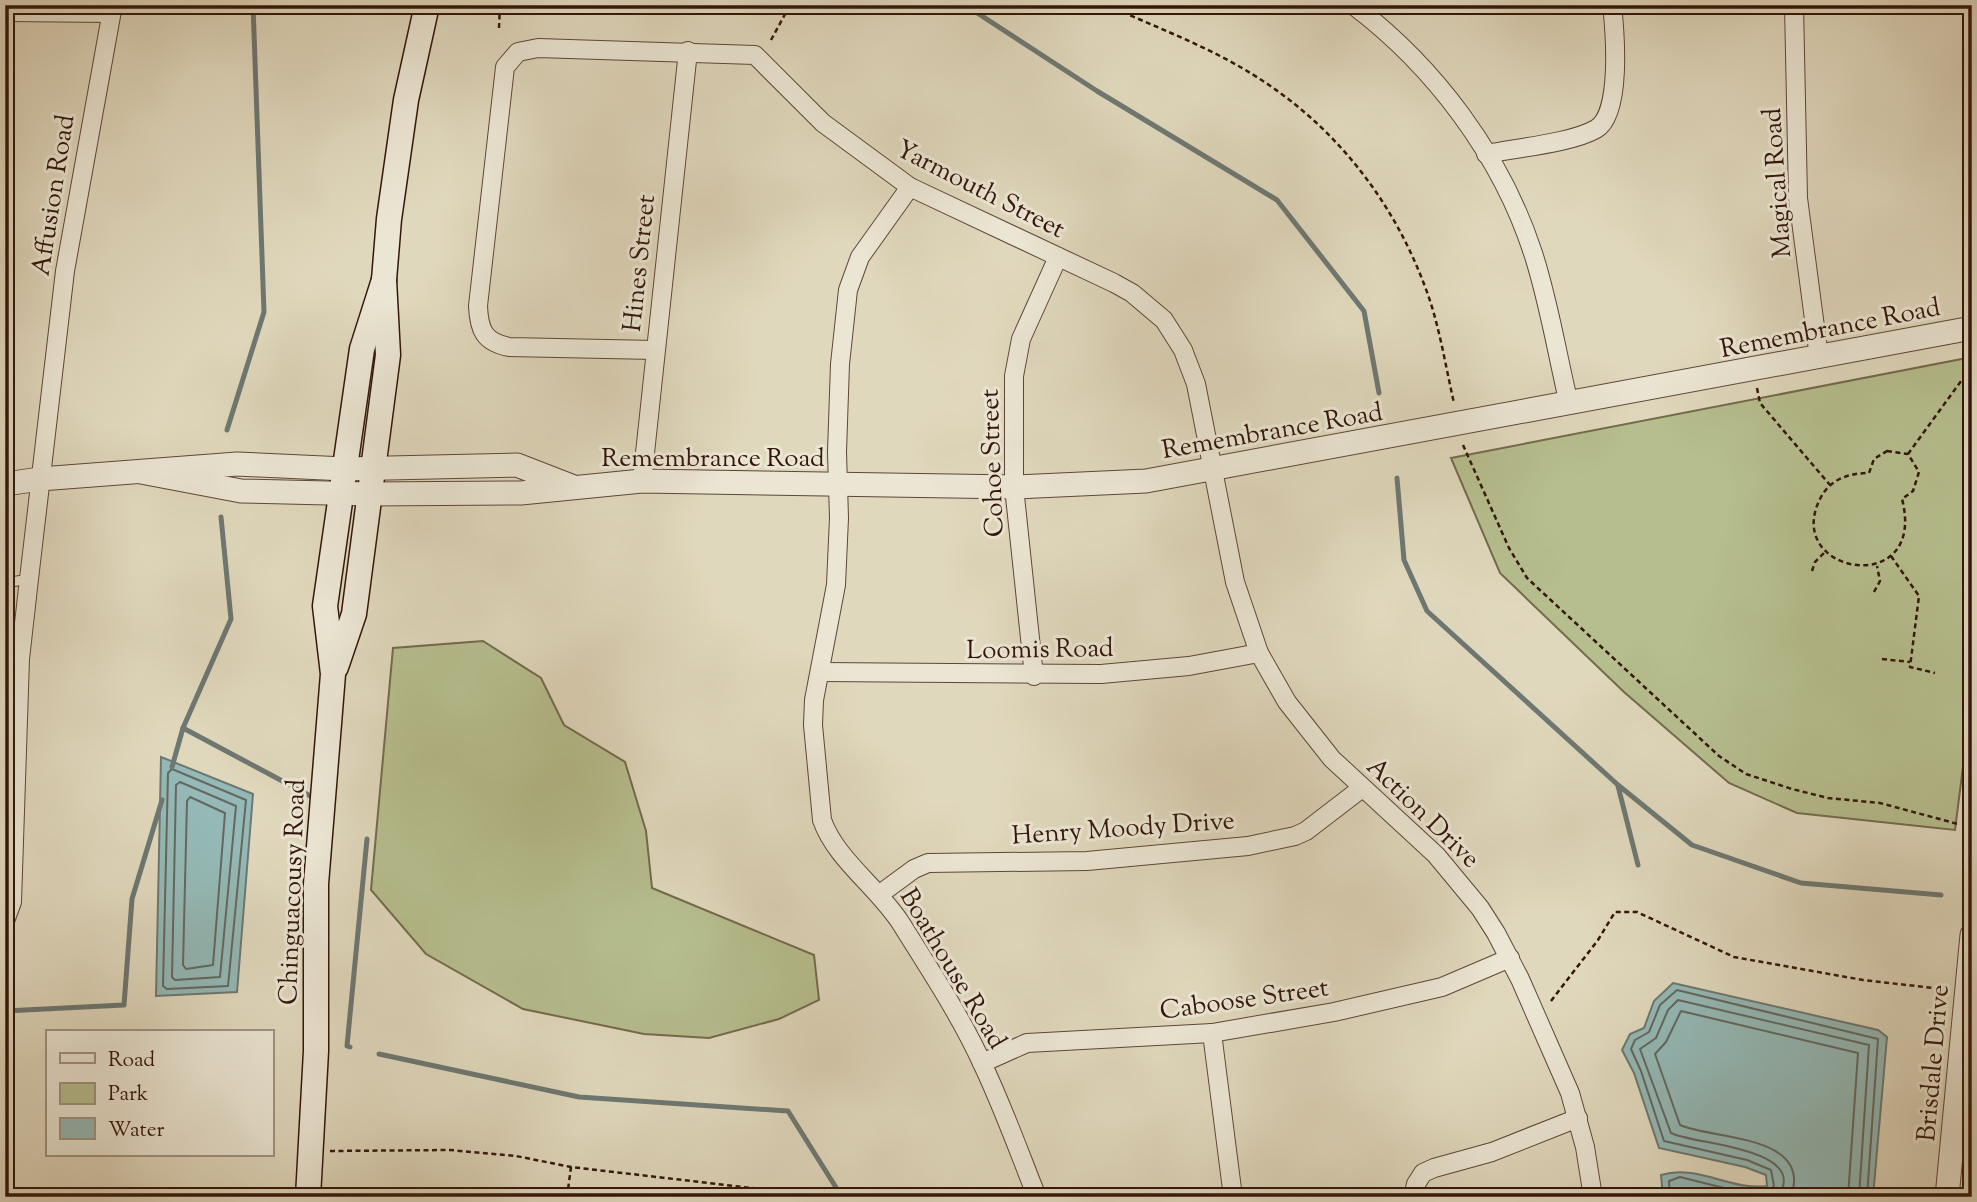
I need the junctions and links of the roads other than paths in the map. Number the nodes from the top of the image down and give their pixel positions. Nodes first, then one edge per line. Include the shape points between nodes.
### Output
1 (427, 5) edge
2 (1353, 5) edge
3 (1612, 5) edge
4 (1794, 5) edge
5 (112, 9) edge
6 (5, 12) edge
7 (688, 51) junction
8 (1486, 154) junction
9 (911, 187) junction
10 (1058, 257) junction
11 (384, 280) junction
12 (1972, 328) edge
13 (655, 350) junction
14 (1819, 357) junction
15 (1569, 404) junction
16 (373, 467) junction
17 (1213, 471) junction
18 (40, 478) junction
19 (343, 481) junction
20 (642, 481) junction
21 (5, 484) edge
22 (838, 485) junction
23 (573, 487) junction
24 (1014, 487) junction
25 (370, 494) junction
26 (29, 579) junction
27 (5, 583) edge
28 (1259, 653) junction
29 (820, 672) junction
30 (333, 674) junction
31 (1034, 676) junction
32 (1362, 788) junction
33 (880, 894) junction
34 (5, 921) edge
35 (1972, 935) edge
36 (1510, 958) junction
37 (1212, 1033) junction
38 (982, 1063) junction
39 (1578, 1118) junction
40 (308, 1197) edge
41 (1037, 1197) edge
42 (1233, 1197) edge
43 (1413, 1197) edge
44 (1592, 1197) edge
45 (1947, 1197) edge

1 - 11 main road, Chinguacousy Road via 407,100
2 - 8 street via 1427,71
3 - 8 street via 1614,90 1606,120 1581,135
4 - 14 street, Magical Road via 1798,198
5 - 6 street
5 - 18 street, Affusion Road via 65,271
7 - 9 street, Yarmouth Street via 755,55 823,123
7 - 13 street, Hines Street
7 - 13 street, Yarmouth Street via 538,48 510,58 505,67 479,293 478,324 494,344
8 - 15 street via 1532,252
9 - 10 street, Yarmouth Street
9 - 22 street, Boathouse Road via 860,257 848,290 840,364
10 - 17 street, Yarmouth Street via 1132,293 1164,320 1190,363
10 - 24 street, Cohoe Street via 1017,357
11 - 16 main road, Chinguacousy Road via 388,355
11 - 19 main road, Chinguacousy Road via 362,349
12 - 14 street, Remembrance Road
13 - 20 street, Hines Street
14 - 15 street, Remembrance Road
15 - 17 street, Remembrance Road
16 - 19 street, Remembrance Road
16 - 23 street, Remembrance Road via 517,465
16 - 25 main road, Chinguacousy Road
17 - 24 street, Remembrance Road via 1146,481
17 - 28 street, Action Drive via 1235,582
18 - 19 street, Remembrance Road via 141,472 241,491
18 - 21 street, Remembrance Road
18 - 26 street, Affusion Road
19 - 25 street, Remembrance Road
19 - 30 main road, Chinguacousy Road via 325,606
20 - 22 street, Remembrance Road
20 - 23 street, Remembrance Road
22 - 24 street, Remembrance Road
22 - 29 street, Boathouse Road via 836,585
23 - 25 street, Remembrance Road via 521,493
24 - 31 street, Cohoe Street
25 - 30 main road, Chinguacousy Road via 354,614
26 - 27 lane
26 - 34 street, Affusion Road via 20,659 12,902
28 - 31 street, Loomis Road via 1141,672
28 - 32 street, Action Drive via 1307,729
29 - 31 street, Loomis Road
29 - 33 street, Boathouse Road via 813,725 822,820 838,849
30 - 40 main road, Chinguacousy Road via 316,884 313,1151
32 - 33 street, Henry Moody Drive via 1307,831 1279,840 1159,856 929,863
32 - 36 street, Action Drive via 1456,877
33 - 38 street, Boathouse Road via 935,976
35 - 45 street, Brisdale Drive
36 - 37 street, Caboose Street via 1442,986 1376,1003
36 - 39 street, Action Drive
37 - 38 street, Caboose Street via 1027,1043
37 - 42 street
38 - 41 street, Boathouse Road
39 - 43 street via 1423,1173
39 - 44 street, Action Drive

